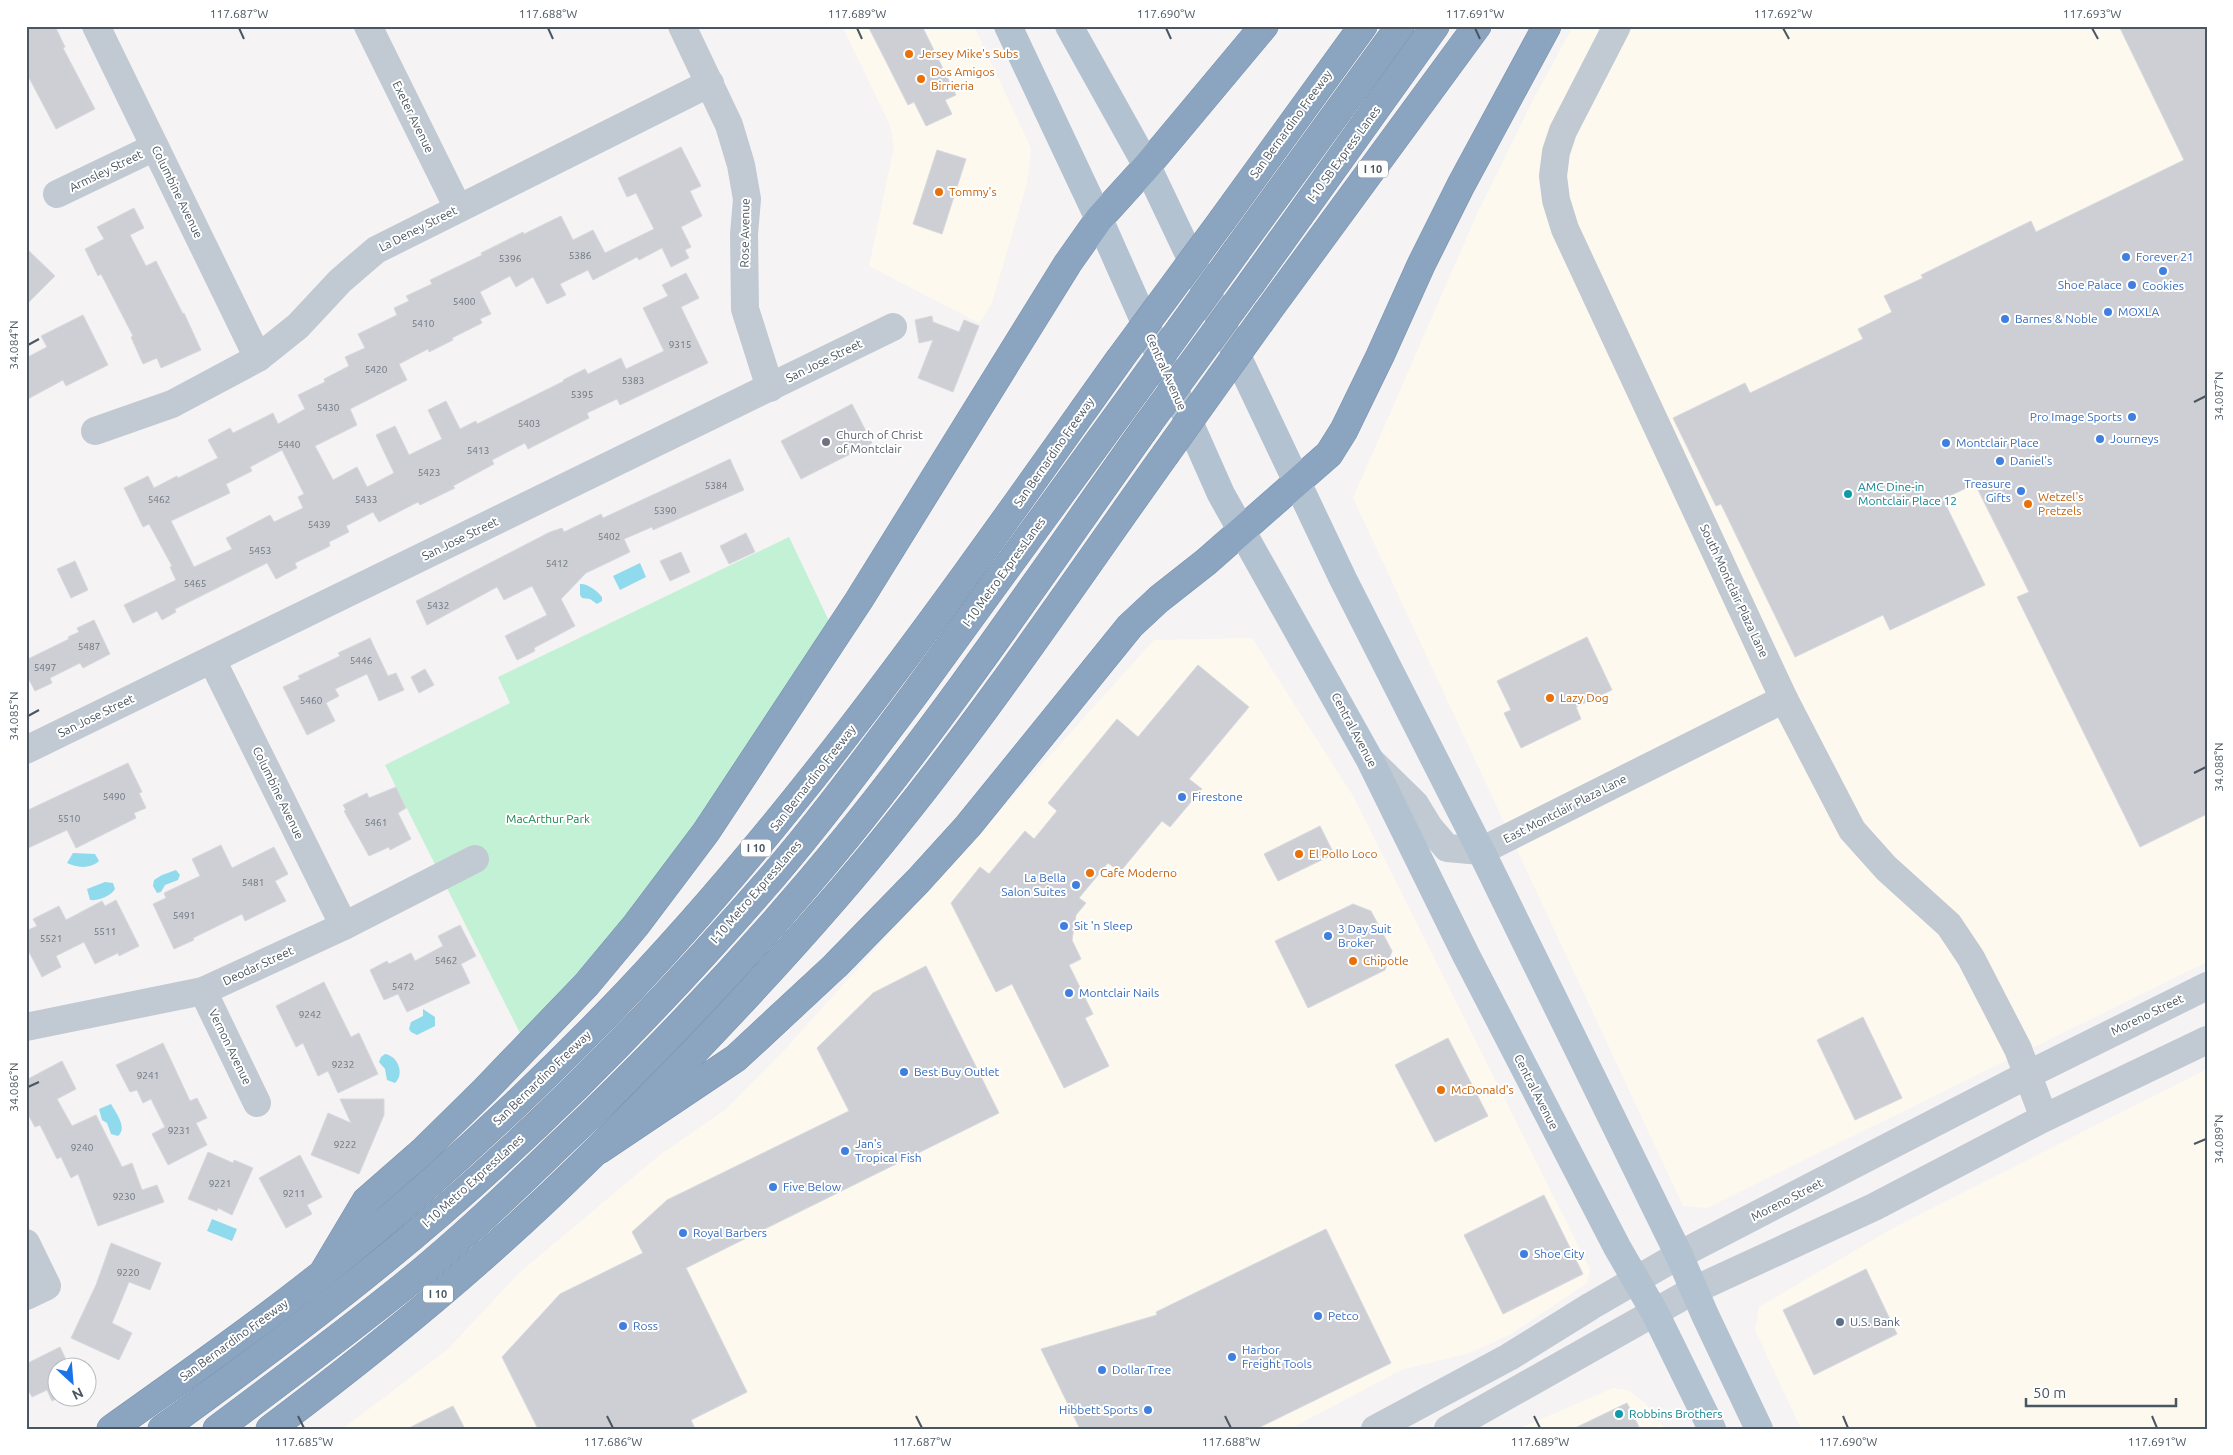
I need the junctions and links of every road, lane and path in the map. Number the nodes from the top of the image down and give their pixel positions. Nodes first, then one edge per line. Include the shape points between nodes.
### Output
1 (96, 26) edge
2 (368, 26) edge
3 (682, 26) edge
4 (1008, 26) edge
5 (1069, 26) edge
6 (1264, 26) edge
7 (1362, 26) edge
8 (1400, 26) edge
9 (1435, 26) edge
10 (1477, 26) edge
11 (1547, 26) edge
12 (1617, 26) edge
13 (710, 83) junction
14 (155, 147) junction
15 (1147, 166) junction
16 (57, 194) dead end
17 (458, 208) junction
18 (1099, 219) junction
19 (893, 327) dead end
20 (258, 358) junction
21 (770, 388) junction
22 (95, 431) dead end
23 (1299, 481) junction
24 (1242, 530) junction
25 (212, 660) junction
26 (1784, 699) junction
27 (26, 750) edge
28 (1370, 760) junction
29 (1481, 851) junction
30 (475, 859) dead end
31 (344, 926) junction
32 (2207, 986) edge
33 (203, 991) junction
34 (26, 1027) edge
35 (2207, 1040) edge
36 (2029, 1074) junction
37 (257, 1103) dead end
38 (2044, 1118) junction
39 (599, 1150) junction
40 (26, 1243) edge
41 (1679, 1256) junction
42 (324, 1273) junction
43 (1637, 1281) junction
44 (1694, 1290) junction
45 (37, 1291) edge
46 (1655, 1313) junction
47 (111, 1429) edge
48 (162, 1429) edge
49 (217, 1429) edge
50 (270, 1429) edge
51 (1376, 1429) edge
52 (1448, 1429) edge
53 (1712, 1429) edge
54 (1760, 1429) edge

1 - 14 street, Columbine Avenue
2 - 17 street, Exeter Avenue
3 - 13 street, Rose Avenue
4 - 18 main road, Central Avenue
5 - 15 main road
6 - 15 highway
7 - 42 highway, San Bernardino Freeway / I 10, bridge via 952,595 787,812 607,1014 434,1180
8 - 48 highway, I-10 Metro ExpressLanes, bridge via 853,776 774,875 610,1052 440,1213 248,1367
9 - 49 highway, I-10 SB Express Lanes, bridge via 923,738 766,932 588,1118 479,1221 406,1284
10 - 39 highway, I 10, bridge via 988,703 898,822 803,935
11 - 23 highway via 1461,184 1344,430 1328,454
12 - 26 street, South Montclair Plaza Lane via 1563,131 1553,176 1556,200 1565,228
13 - 17 street, La Deney Street
13 - 21 street, Rose Avenue via 729,126 748,200 744,234 745,310
14 - 16 street, Armsley Street
14 - 20 street, Columbine Avenue
15 - 18 highway
15 - 23 main road
17 - 20 street, La Deney Street via 376,250 340,281 298,326
18 - 24 main road, Central Avenue via 1221,494
18 - 42 highway via 1068,263 859,600 706,832 636,925 579,992 436,1138 366,1201
19 - 21 street, San Jose Street
20 - 22 street, La Deney Street via 172,404
21 - 25 street, San Jose Street
23 - 24 highway
23 - 29 main road via 1344,579
24 - 28 main road, Central Avenue
24 - 39 highway via 1130,626 968,826 835,966 736,1058
25 - 27 street, San Jose Street
25 - 31 street, Columbine Avenue
26 - 29 street, East Montclair Plaza Lane
26 - 36 street, South Montclair Plaza Lane via 1852,830 1886,868 1949,925 1971,958
28 - 29 street via 1415,804 1447,848
28 - 43 main road, Central Avenue via 1466,955
29 - 41 main road
30 - 31 street, Deodar Street
31 - 33 street, Deodar Street
32 - 36 street, Moreno Street
33 - 34 street, Deodar Street
33 - 37 street, Vernon Avenue
35 - 38 street
36 - 38 street, South Montclair Plaza Lane
36 - 41 street, Moreno Street
38 - 44 street via 1874,1207
39 - 50 highway, I 10 via 502,1240 382,1341
40 - 45 street
41 - 43 street, Moreno Street
41 - 44 main road
42 - 47 highway, San Bernardino Freeway / I 10
43 - 46 main road, Central Avenue
43 - 51 street, Moreno Street via 1509,1357
44 - 46 street
44 - 54 main road
46 - 52 street
46 - 53 main road, Central Avenue

